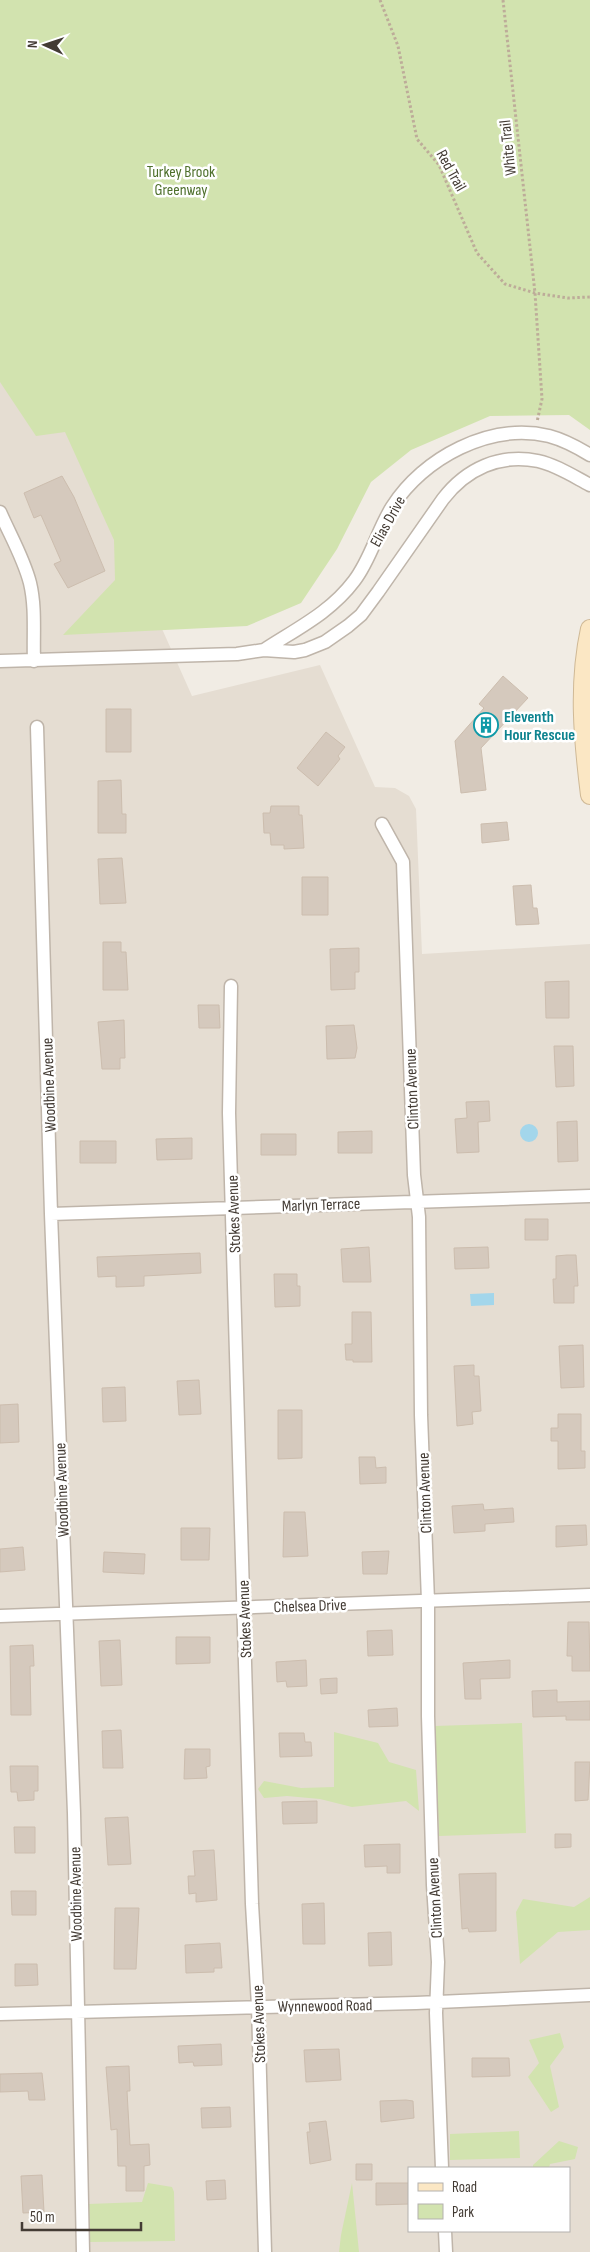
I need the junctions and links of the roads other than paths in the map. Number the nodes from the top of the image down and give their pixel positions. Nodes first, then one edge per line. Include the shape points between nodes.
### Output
1 (590, 455) edge
2 (590, 485) edge
3 (0, 512) edge
4 (590, 629) edge
5 (264, 650) junction
6 (34, 660) junction
7 (0, 661) edge
8 (38, 727) dead end
9 (590, 795) edge
10 (382, 824) dead end
11 (231, 986) dead end
12 (590, 1196) edge
13 (417, 1201) junction
14 (233, 1207) junction
15 (51, 1214) junction
16 (590, 1595) edge
17 (428, 1601) junction
18 (244, 1607) junction
19 (65, 1614) junction
20 (0, 1616) edge
21 (590, 1994) edge
22 (437, 2001) junction
23 (258, 2006) junction
24 (78, 2012) junction
25 (0, 2014) edge
26 (442, 2167) edge
27 (445, 2232) edge
28 (83, 2252) edge
29 (265, 2252) edge
30 (446, 2252) edge

1 - 5 street, Elias Drive via 558,438 519,433 483,440 449,453 409,485 392,508 366,562 346,590 322,614
2 - 5 street, Elias Drive via 538,461 510,459 476,468 452,487 373,600 348,626 325,642 305,650
3 - 6 street via 30,584
4 - 9 main road via 582,705
5 - 6 street, Elias Drive via 236,654
6 - 7 street, Elias Drive
8 - 15 street, Woodbine Avenue
10 - 13 street, Clinton Avenue via 403,862
11 - 14 street, Stokes Avenue via 229,1113
12 - 13 street, Marlyn Terrace
13 - 14 street, Marlyn Terrace
13 - 17 street, Clinton Avenue
14 - 15 street, Marlyn Terrace
14 - 18 street, Stokes Avenue
15 - 19 street, Woodbine Avenue
16 - 17 street, Chelsea Drive
17 - 18 street, Chelsea Drive
17 - 22 street, Clinton Avenue
18 - 19 street, Chelsea Drive
18 - 23 street, Stokes Avenue
19 - 20 street, Chelsea Drive
19 - 24 street, Woodbine Avenue
21 - 22 street, Wynnewood Road
22 - 23 street, Wynnewood Road
22 - 26 street, Clinton Avenue
23 - 24 street, Wynnewood Road
23 - 29 street, Stokes Avenue
24 - 25 street, Wynnewood Road
24 - 28 street, Woodbine Avenue
27 - 30 street

